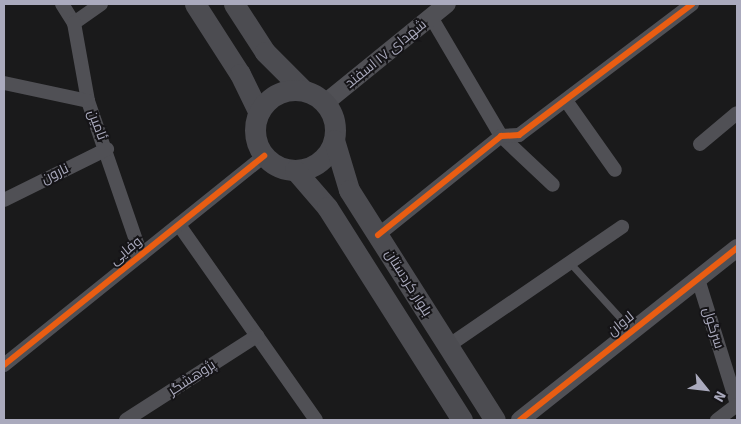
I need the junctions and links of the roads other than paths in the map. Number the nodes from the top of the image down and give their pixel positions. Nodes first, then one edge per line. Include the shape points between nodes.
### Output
1 (62, 4) edge
2 (100, 4) edge
3 (195, 4) edge
4 (234, 4) edge
5 (447, 4) edge
6 (692, 4) edge
7 (431, 17) junction
8 (74, 23) junction
9 (4, 84) edge
10 (303, 90) junction
11 (88, 101) junction
12 (567, 102) junction
13 (325, 103) junction
14 (258, 113) junction
15 (737, 113) edge
16 (501, 136) junction
17 (334, 140) junction
18 (700, 144) dead end
19 (107, 149) junction
20 (264, 156) junction
21 (295, 170) junction
22 (615, 170) dead end
23 (553, 186) dead end
24 (4, 200) edge
25 (179, 225) junction
26 (622, 227) dead end
27 (378, 235) junction
28 (737, 248) edge
29 (141, 256) junction
30 (570, 263) junction
31 (698, 279) junction
32 (633, 331) junction
33 (257, 336) junction
34 (448, 346) junction
35 (4, 365) edge
36 (737, 404) edge
37 (126, 420) edge
38 (316, 420) edge
39 (462, 420) edge
40 (495, 420) edge
41 (520, 420) edge
42 (717, 420) edge

1 - 8 street
2 - 8 street
3 - 14 main road via 240,74
4 - 10 main road via 265,52
5 - 7 street, شهدای ۱۷ اسفند
6 - 12 street
7 - 13 street, شهدای ۱۷ اسفند
7 - 16 street
8 - 11 street, ئامین
9 - 11 street
10 - 13 main road
10 - 14 main road via 277,94
11 - 19 street, ئامین
12 - 16 street via 519,135
12 - 22 street
13 - 17 main road via 335,126
14 - 20 main road via 256,139
15 - 18 street
16 - 23 street
16 - 27 street
17 - 21 main road via 320,161
17 - 27 main road, بلوار کردستان via 349,190
19 - 24 street, نارون
19 - 29 street, ئامین
20 - 21 main road
20 - 25 street, وفایی
21 - 39 main road, بلوار کردستان via 327,208
25 - 29 street, وفایی
25 - 33 street
26 - 30 street
27 - 34 main road, بلوار کردستان
28 - 31 street, لاوان
29 - 35 street, وفایی
30 - 32 lane
30 - 34 street
31 - 32 street, لاوان
31 - 36 street, سرگول
32 - 41 street, لاوان
33 - 37 street, پژوهشگر
33 - 38 street
34 - 40 main road, بلوار کردستان
36 - 42 street

